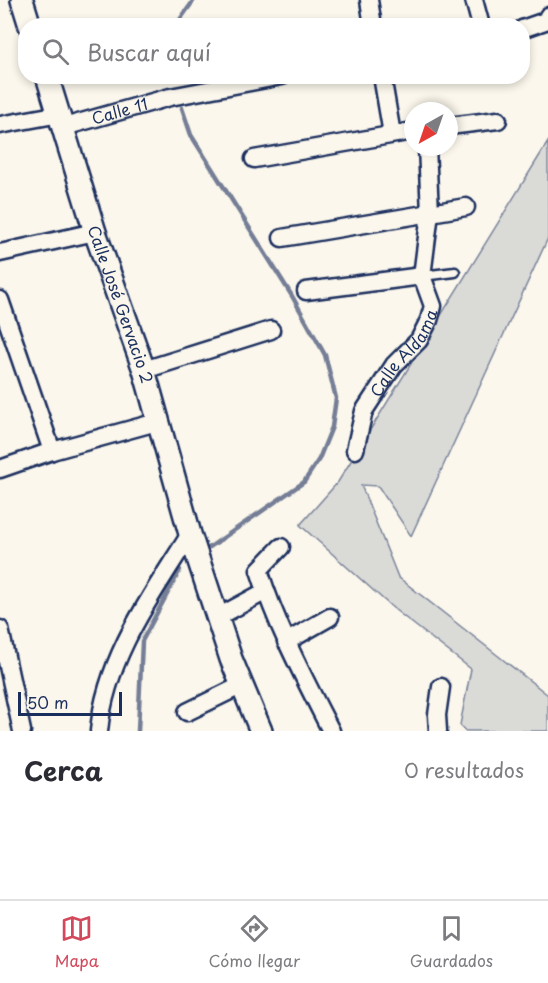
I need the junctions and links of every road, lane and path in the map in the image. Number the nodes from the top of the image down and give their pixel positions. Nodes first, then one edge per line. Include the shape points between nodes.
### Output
1 (22, 0) edge
2 (369, 0) edge
3 (474, 0) edge
4 (548, 16) edge
5 (28, 18) edge
6 (372, 18) edge
7 (479, 18) edge
8 (530, 26) edge
9 (50, 84) edge
10 (241, 84) edge
11 (383, 84) edge
12 (498, 120) dead end
13 (62, 121) junction
14 (0, 125) edge
15 (458, 125) edge
16 (404, 132) edge
17 (392, 134) junction
18 (427, 156) edge
19 (254, 159) dead end
20 (466, 207) dead end
21 (430, 213) junction
22 (95, 231) junction
23 (282, 238) dead end
24 (0, 253) edge
25 (454, 272) dead end
26 (422, 276) junction
27 (306, 291) dead end
28 (0, 300) edge
29 (271, 330) dead end
30 (144, 370) junction
31 (157, 422) junction
32 (355, 450) dead end
33 (52, 451) junction
34 (0, 470) edge
35 (189, 534) junction
36 (281, 547) dead end
37 (266, 591) junction
38 (218, 616) junction
39 (330, 617) dead end
40 (0, 629) edge
41 (286, 642) junction
42 (242, 685) junction
43 (441, 687) dead end
44 (187, 712) dead end
45 (21, 731) edge
46 (99, 731) edge
47 (261, 731) edge
48 (331, 731) edge
49 (438, 731) edge

1 - 5 street
2 - 6 street
3 - 7 street
4 - 8 street via 548,20
9 - 13 street, Calle José Gervacio 2
10 - 13 street, Calle 11
11 - 17 street
12 - 15 street
13 - 14 street, Calle 11
13 - 22 street, Calle José Gervacio 2
16 - 17 street
17 - 19 street
18 - 21 street, Calle Aldama
20 - 21 street
21 - 23 street
21 - 26 street, Calle Aldama
22 - 24 street
22 - 30 street, Calle José Gervacio 2
25 - 26 lane
26 - 27 street
26 - 32 street, Calle Aldama via 433,306 429,320 419,340 394,365 364,411
28 - 33 street
29 - 30 street
30 - 31 street, Calle José Gervacio 2
31 - 33 street
31 - 35 street, Calle José Gervacio 2
33 - 34 street
35 - 38 street, Calle José Gervacio 2
35 - 46 street via 131,630 112,673
36 - 37 street via 259,570
37 - 38 street
37 - 41 street
38 - 42 street, Calle José Gervacio 2
39 - 41 street
40 - 45 street
41 - 48 street
42 - 44 street
42 - 47 street, Calle José Gervacio 2
43 - 49 street

